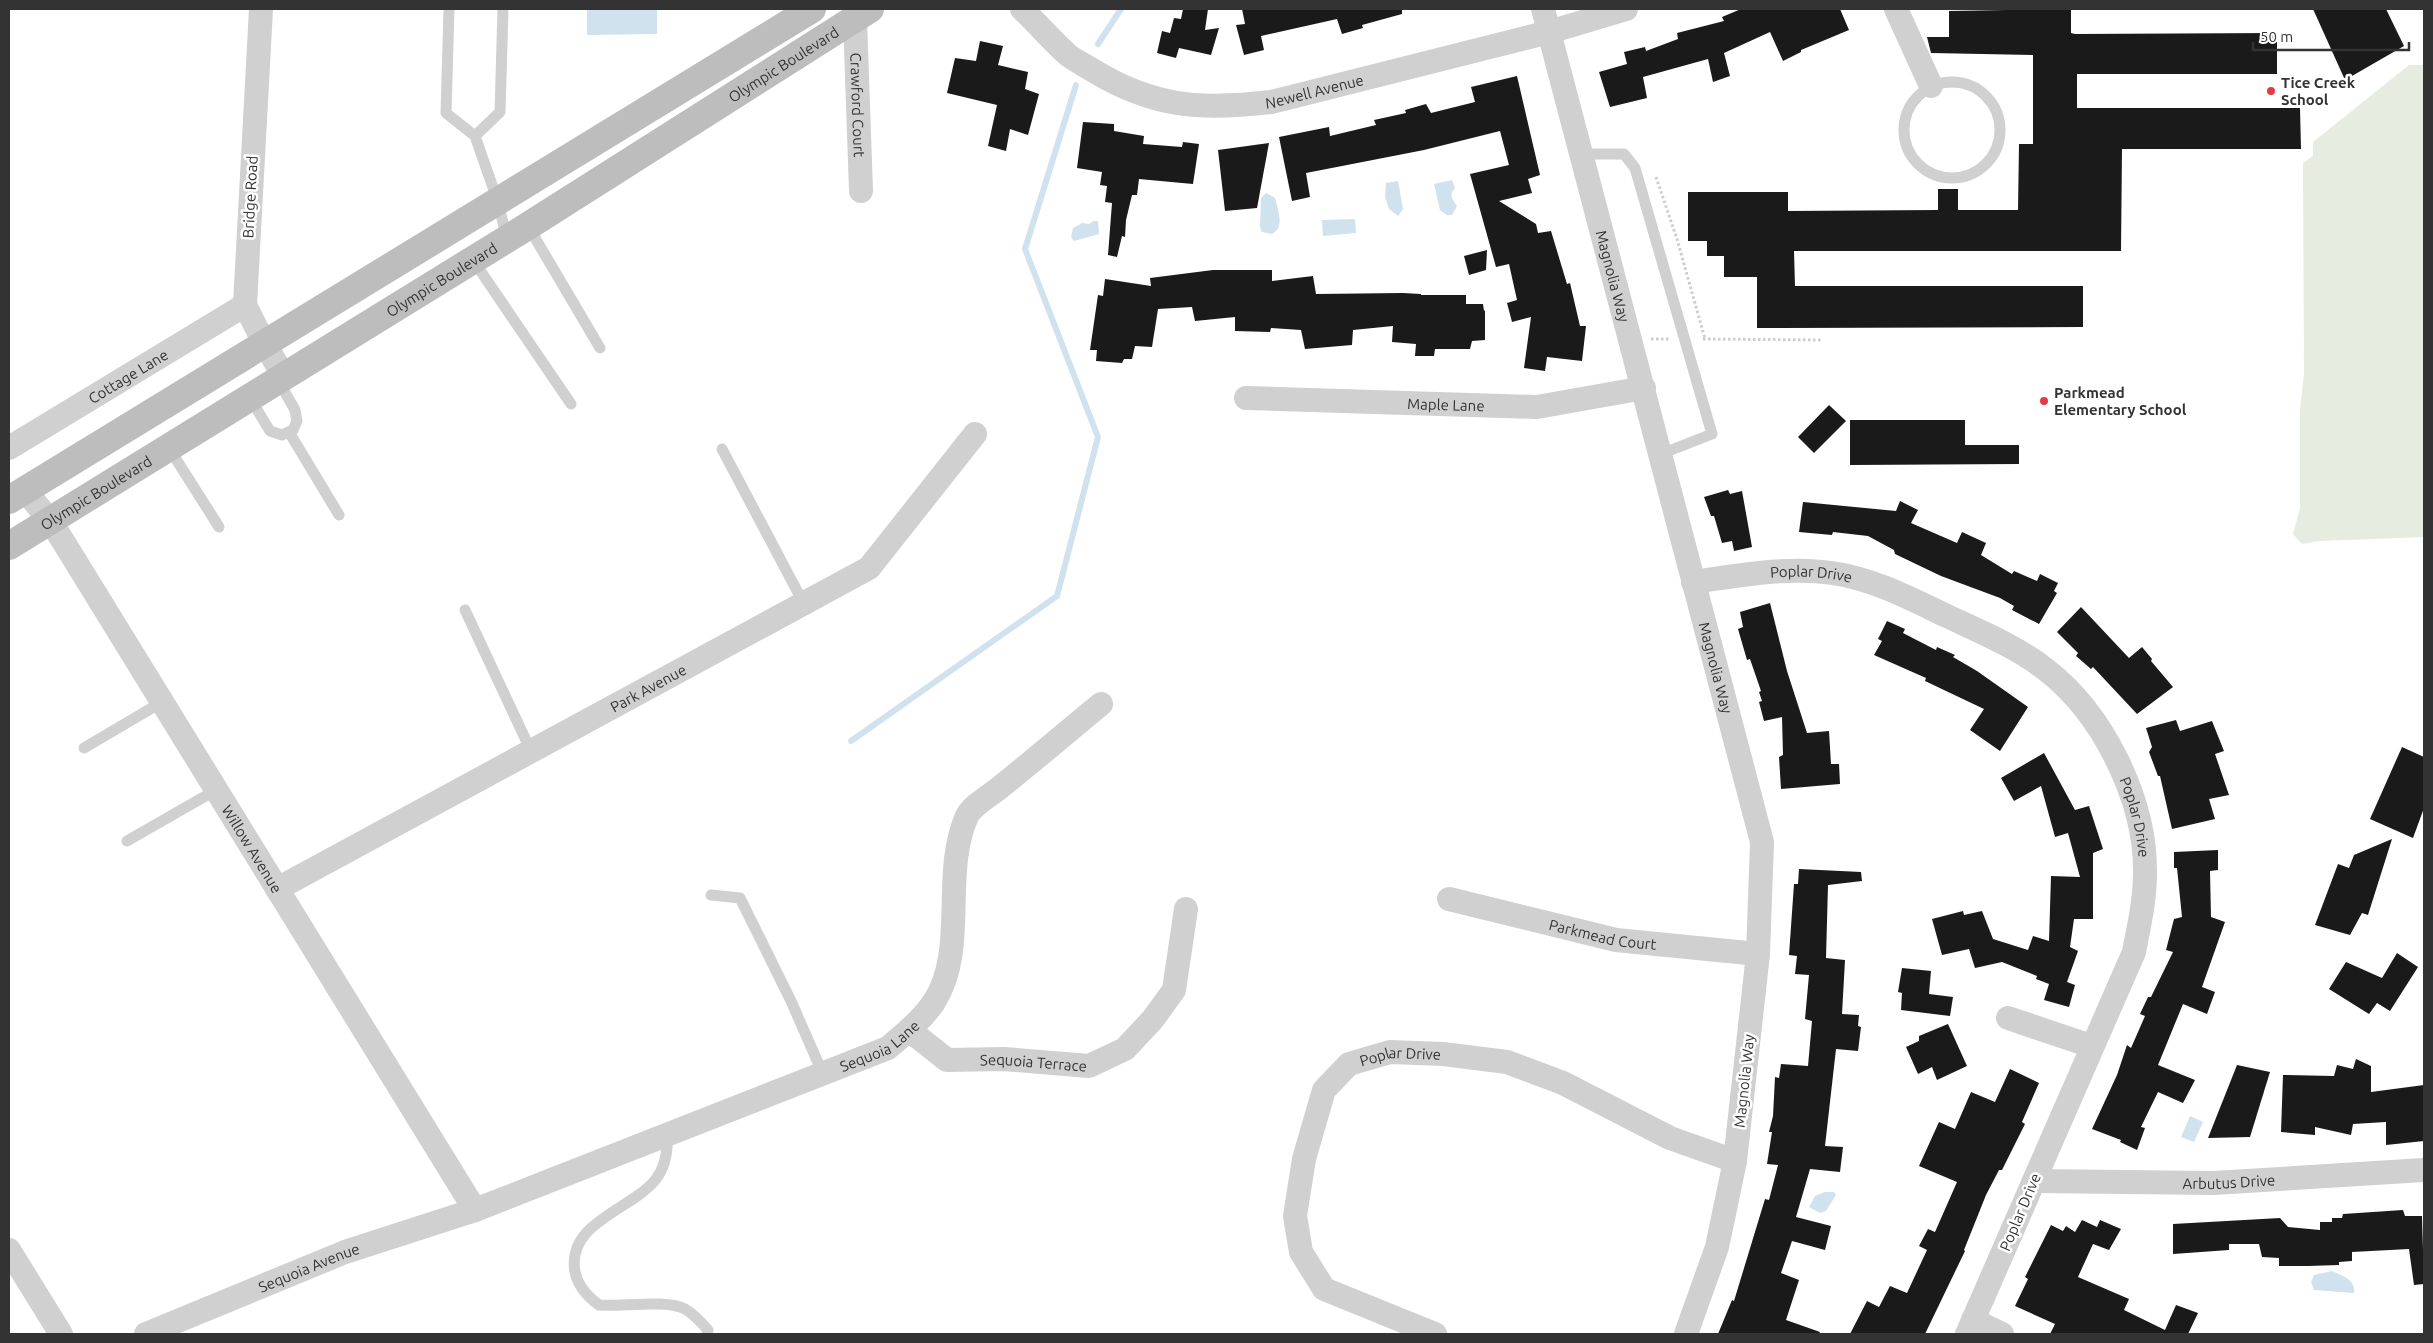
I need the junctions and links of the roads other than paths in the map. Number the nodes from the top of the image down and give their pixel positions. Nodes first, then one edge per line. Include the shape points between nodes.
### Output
1 (261, 9) edge
2 (449, 9) edge
3 (503, 9) edge
4 (812, 9) edge
5 (1022, 9) edge
6 (1543, 9) edge
7 (1626, 9) edge
8 (1896, 9) edge
9 (863, 14) edge
10 (1549, 32) junction
11 (1931, 86) junction
12 (475, 136) junction
13 (1581, 154) junction
14 (861, 191) dead end
15 (498, 202) junction
16 (518, 233) junction
17 (473, 260) junction
18 (245, 305) junction
19 (265, 345) junction
20 (600, 348) dead end
21 (281, 378) junction
22 (1644, 388) junction
23 (250, 398) junction
24 (1246, 398) dead end
25 (571, 404) dead end
26 (289, 432) junction
27 (975, 434) dead end
28 (9, 448) edge
29 (169, 448) junction
30 (722, 449) dead end
31 (1661, 454) junction
32 (17, 495) edge
33 (339, 515) dead end
34 (50, 521) junction
35 (218, 527) dead end
36 (9, 546) edge
37 (1693, 582) junction
38 (804, 604) junction
39 (465, 610) dead end
40 (162, 702) junction
41 (1101, 704) dead end
42 (84, 748) dead end
43 (532, 751) junction
44 (216, 790) junction
45 (128, 841) dead end
46 (277, 889) junction
47 (711, 895) dead end
48 (1449, 899) dead end
49 (1186, 909) dead end
50 (1758, 954) junction
51 (2008, 1018) dead end
52 (910, 1030) junction
53 (2091, 1046) junction
54 (823, 1074) junction
55 (667, 1135) junction
56 (1735, 1161) junction
57 (2424, 1170) edge
58 (2034, 1180) junction
59 (475, 1210) junction
60 (9, 1250) edge
61 (1970, 1327) edge
62 (61, 1334) edge
63 (146, 1334) edge
64 (708, 1334) edge
65 (1435, 1334) edge
66 (1686, 1334) edge
67 (2002, 1334) edge

1 - 18 street, Bridge Road
2 - 12 lane via 446,113
3 - 12 lane via 500,112
4 - 15 main road, Olympic Boulevard
5 - 10 street, Newell Avenue via 1069,56 1115,84 1157,99 1197,107 1271,102
6 - 10 street, Magnolia Way
7 - 10 street, Newell Avenue
8 - 11 street
9 - 14 street, Crawford Court
9 - 16 main road, Olympic Boulevard
10 - 13 street, Magnolia Way
11 - 11 lane via 1913,101 1906,114 1906,145 1913,159 1938,176 1953,178 1984,167 2000,139 2001,122 1996,106 1971,84 1946,81
12 - 15 lane
13 - 22 street, Magnolia Way
13 - 31 lane via 1624,154 1636,168 1712,434
15 - 16 lane
15 - 19 main road, Olympic Boulevard
16 - 17 main road, Olympic Boulevard
16 - 20 lane
17 - 21 main road, Olympic Boulevard
17 - 25 lane
18 - 19 street, Bridge Road
18 - 28 street, Cottage Lane
19 - 21 street, Bridge Road
19 - 32 main road, Olympic Boulevard
21 - 23 main road, Olympic Boulevard
21 - 26 lane via 298,422
22 - 24 street, Maple Lane via 1537,407
22 - 31 street, Magnolia Way
23 - 26 lane via 270,430 282,435
23 - 29 main road, Olympic Boulevard
26 - 33 lane
27 - 38 street, Park Avenue via 869,568
29 - 34 main road, Olympic Boulevard
29 - 35 lane
30 - 38 lane
31 - 37 street, Magnolia Way
32 - 34 street, Willow Avenue
34 - 36 main road, Olympic Boulevard
34 - 40 street, Willow Avenue
37 - 50 street, Magnolia Way via 1762,842
37 - 53 street, Poplar Drive via 1786,571 1832,573 1878,583 1984,633 2045,668 2080,701 2110,745 2134,801 2145,873 2134,952
38 - 43 street, Park Avenue
39 - 43 lane
40 - 42 lane
40 - 44 street, Willow Avenue
41 - 52 street, Sequoia Lane via 968,814 958,844 952,939 945,977 934,1002
43 - 46 street, Park Avenue
44 - 45 lane
44 - 46 street, Willow Avenue
46 - 59 street, Willow Avenue
47 - 54 lane via 740,898
48 - 50 street, Parkmead Court via 1616,940
49 - 52 street, Sequoia Terrace via 1174,990 1153,1019 1125,1048 1089,1066 1004,1059 947,1060
50 - 56 street, Magnolia Way
51 - 53 street
52 - 54 street, Sequoia Lane via 888,1048
53 - 58 street, Poplar Drive
54 - 55 street, Sequoia Lane
55 - 59 street, Sequoia Lane
55 - 64 lane via 668,1147 657,1178 597,1223 585,1236 574,1257 576,1276 583,1290 599,1306 672,1304 698,1319
56 - 65 street, Poplar Drive via 1670,1138 1563,1083 1507,1062 1443,1054 1390,1052 1349,1064 1324,1090 1304,1159 1295,1216 1301,1252 1324,1289
56 - 66 street, Magnolia Way via 1717,1247
57 - 58 street, Arbutus Drive via 2214,1183
58 - 61 street, Poplar Drive
59 - 63 street, Sequoia Avenue via 345,1252
60 - 62 street
61 - 67 street

